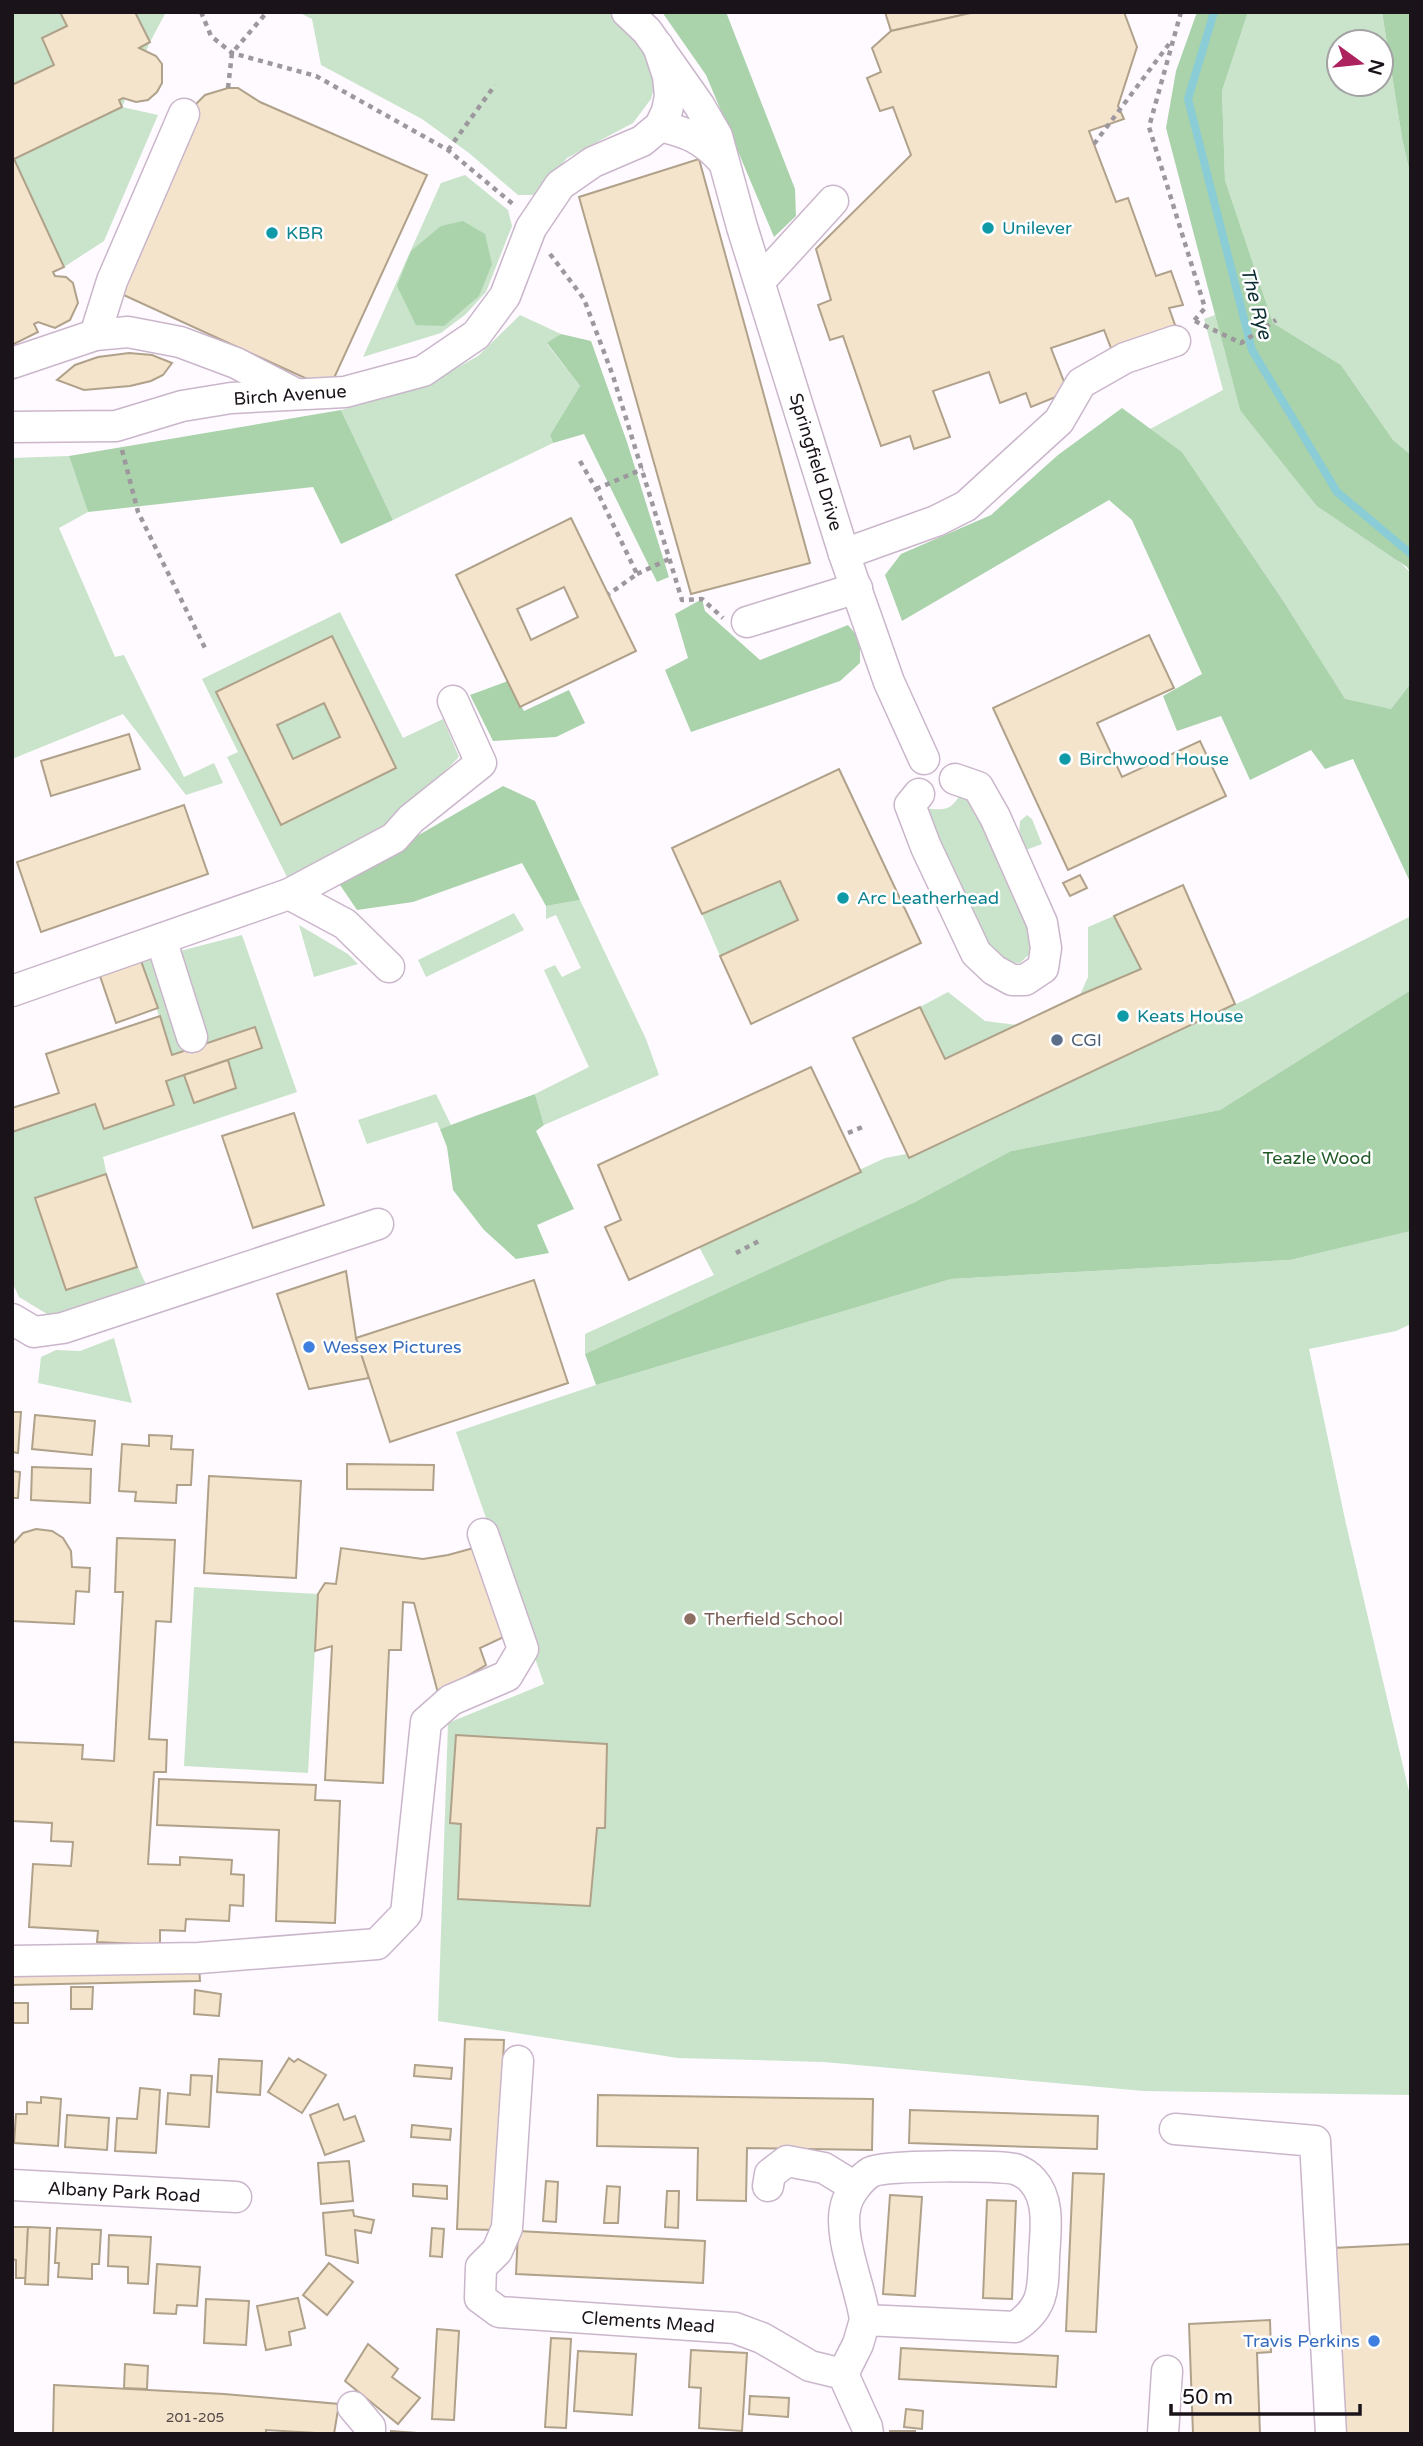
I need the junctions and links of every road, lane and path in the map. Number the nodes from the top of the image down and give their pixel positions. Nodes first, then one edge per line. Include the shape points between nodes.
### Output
1 (201, 12) edge
2 (267, 12) edge
3 (627, 12) edge
4 (1181, 12) edge
5 (1174, 36) junction
6 (657, 47) junction
7 (232, 53) junction
8 (495, 85) dead end
9 (228, 88) dead end
10 (184, 114) dead end
11 (660, 126) junction
12 (1094, 144) dead end
13 (448, 150) junction
14 (722, 160) junction
15 (833, 201) dead end
16 (531, 228) junction
17 (760, 281) junction
18 (1276, 320) dead end
19 (1184, 331) junction
20 (95, 335) junction
21 (12, 363) edge
22 (296, 394) junction
23 (116, 426) junction
24 (12, 427) edge
25 (580, 461) dead end
26 (643, 469) junction
27 (596, 489) junction
28 (844, 554) junction
29 (669, 559) junction
30 (637, 574) junction
31 (857, 588) junction
32 (608, 594) dead end
33 (702, 599) dead end
34 (747, 622) dead end
35 (207, 652) dead end
36 (453, 701) dead end
37 (924, 759) junction
38 (955, 779) junction
39 (919, 794) junction
40 (289, 894) junction
41 (161, 939) junction
42 (389, 967) dead end
43 (12, 991) edge
44 (192, 1037) dead end
45 (865, 1126) dead end
46 (848, 1133) dead end
47 (378, 1224) dead end
48 (759, 1241) dead end
49 (736, 1253) dead end
50 (12, 1319) edge
51 (483, 1534) dead end
52 (12, 1961) edge
53 (518, 2061) dead end
54 (1175, 2129) dead end
55 (12, 2185) edge
56 (768, 2186) dead end
57 (855, 2187) junction
58 (236, 2197) dead end
59 (865, 2320) junction
60 (1167, 2371) dead end
61 (843, 2374) junction
62 (354, 2407) dead end
63 (370, 2434) edge
64 (868, 2434) edge
65 (1163, 2434) edge
66 (1331, 2434) edge

1 - 7 path via 211,36
2 - 7 path
3 - 6 street, Springfield Drive
4 - 5 path
5 - 12 path
5 - 19 path via 1149,127 1205,308
6 - 11 street, Springfield Drive via 670,96
6 - 14 street, Springfield Drive via 717,136
7 - 9 path
7 - 13 path via 316,76
8 - 13 path
10 - 20 street via 112,281
11 - 14 street via 686,132
11 - 16 street, Birch Avenue via 642,141 593,162 561,185
13 - 16 path via 511,200
14 - 17 street, Springfield Drive
15 - 17 street
16 - 22 street, Birch Avenue via 505,296 476,335 424,371 345,392
16 - 26 path via 584,299
17 - 28 street, Springfield Drive
18 - 19 path via 1241,343
19 - 28 street via 1081,383 1059,422 966,506
20 - 21 street
20 - 22 street via 128,332 180,341
22 - 23 street, Birch Avenue via 182,406
23 - 24 street, Birch Avenue
23 - 35 path via 138,512
25 - 27 path
26 - 27 path
26 - 29 path
27 - 30 path
28 - 31 street, Springfield Drive
29 - 30 path
29 - 33 path via 682,600
30 - 32 path
31 - 34 street
31 - 37 street, Springfield Drive via 889,682
36 - 40 street via 481,763 394,838
37 - 38 street via 946,761
37 - 39 street via 913,772
38 - 39 street via 943,797 928,799
38 - 39 street via 978,787 1042,923 1043,968 1025,980 1012,980 976,953 910,805
40 - 41 street
40 - 42 street via 345,924
41 - 43 street
41 - 44 street
45 - 46 path
47 - 50 street via 63,1328 34,1332
48 - 49 path
51 - 52 street via 523,1649 507,1676 451,1700 426,1722 406,1914 377,1944 199,1958
53 - 61 street, Clements Mead via 507,2228 497,2251 481,2267 480,2298 499,2312 735,2328 810,2366
54 - 66 street via 1315,2141
55 - 58 street, Albany Park Road
56 - 57 street via 770,2174 787,2161 824,2168
57 - 59 street via 846,2205 843,2229
57 - 59 street via 871,2172 889,2167 1017,2170 1032,2179 1045,2207 1043,2291 1027,2319 1015,2327
59 - 61 street
60 - 65 street
61 - 64 street
62 - 63 street via 370,2427

